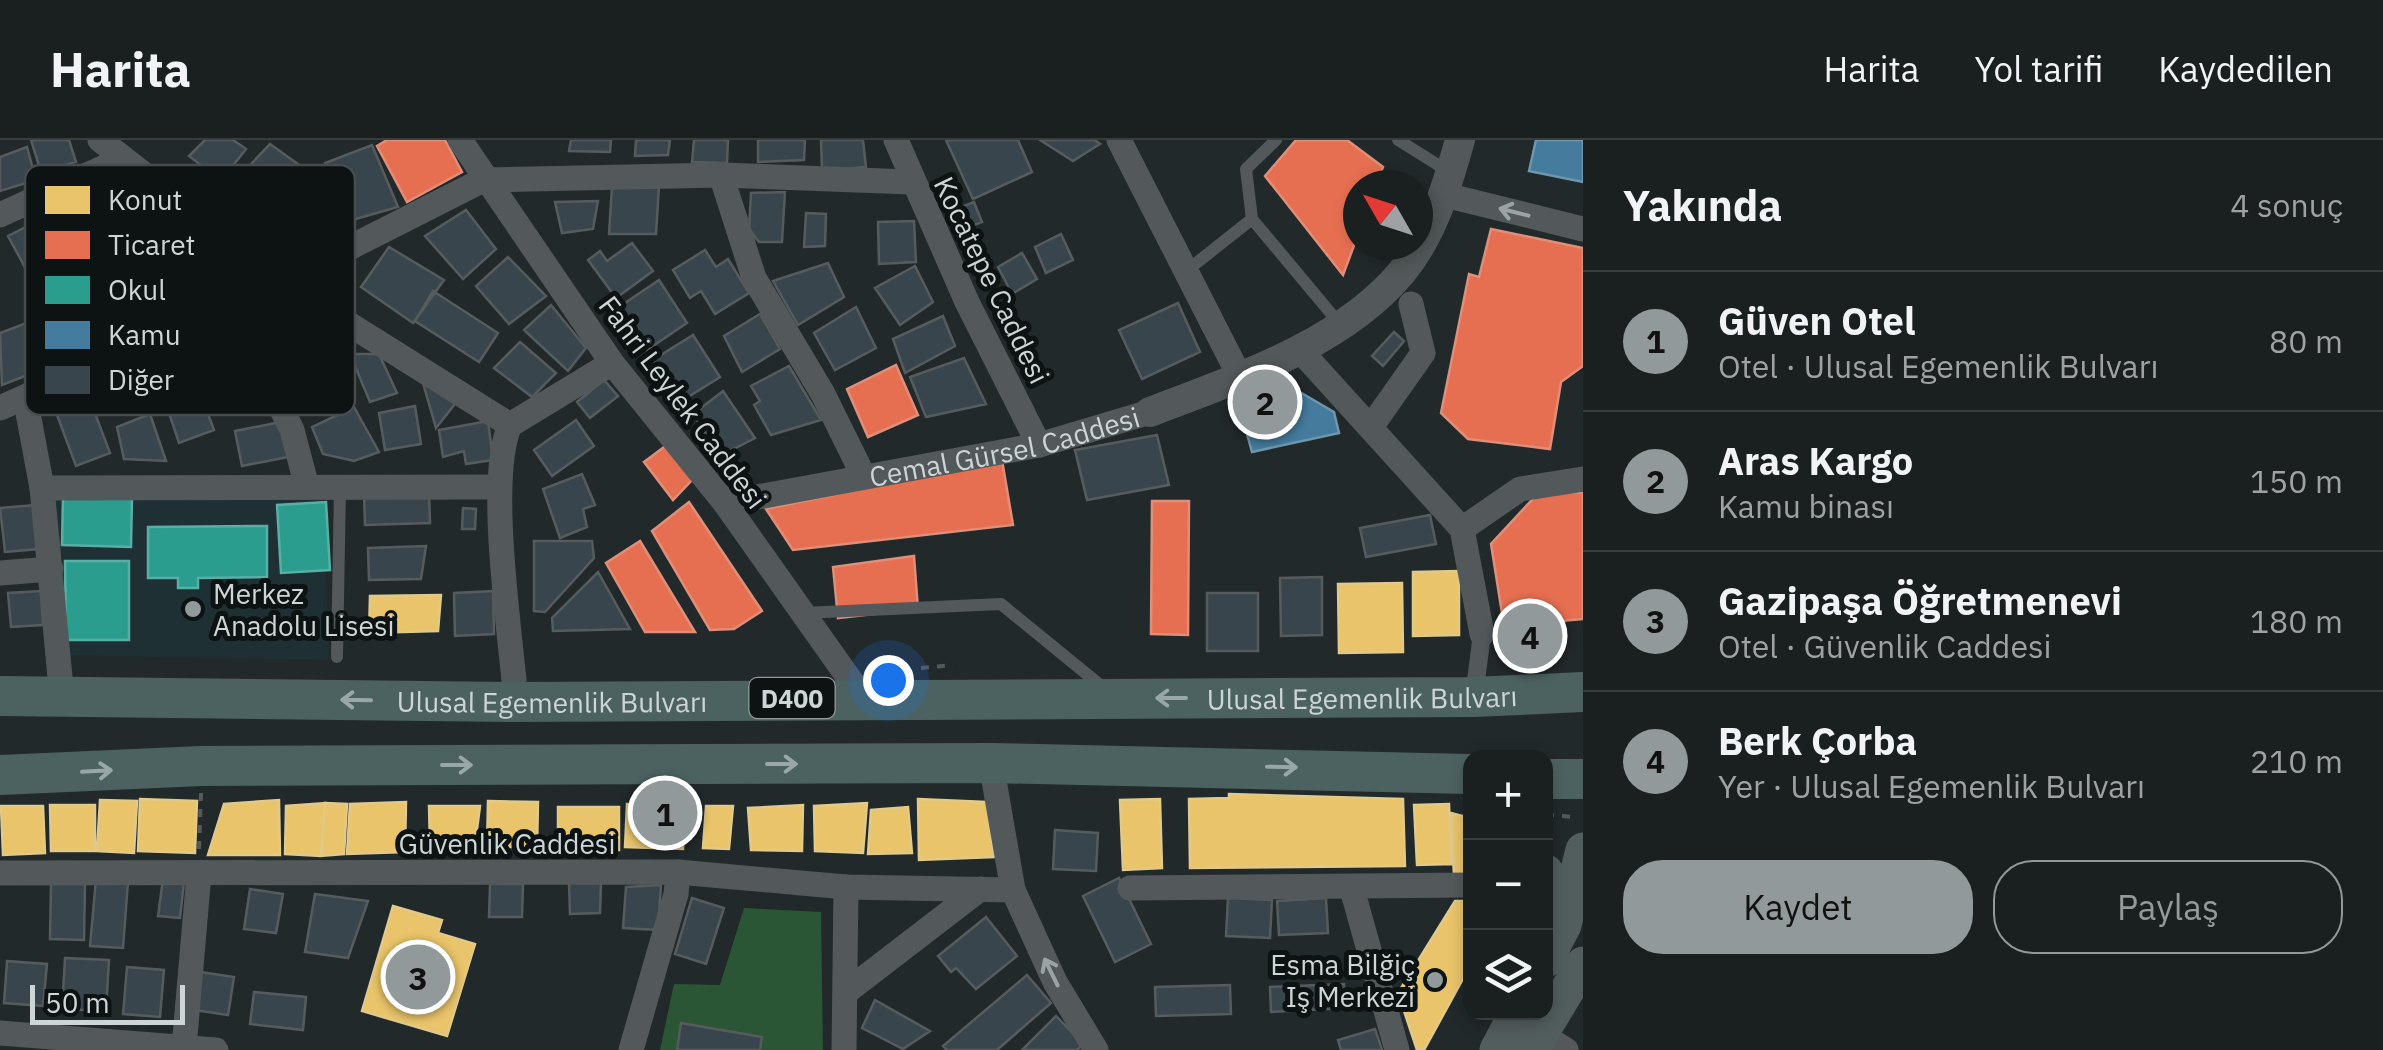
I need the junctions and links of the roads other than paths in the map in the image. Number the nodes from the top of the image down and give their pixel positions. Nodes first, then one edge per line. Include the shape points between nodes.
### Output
1 (100, 140) edge
2 (460, 140) edge
3 (896, 140) edge
4 (1119, 140) edge
5 (1276, 140) edge
6 (1398, 140) edge
7 (1460, 140) edge
8 (122, 159) junction
9 (109, 165) edge
10 (130, 165) edge
11 (721, 176) junction
12 (483, 180) junction
13 (911, 182) junction
14 (1448, 184) junction
15 (25, 204) edge
16 (0, 216) edge
17 (1252, 219) junction
18 (1583, 228) edge
19 (355, 245) edge
20 (1185, 272) junction
21 (1412, 304) dead end
22 (1339, 323) junction
23 (355, 328) edge
24 (1298, 348) junction
25 (612, 363) junction
26 (1240, 377) junction
27 (25, 397) edge
28 (0, 408) edge
29 (1150, 412) joint
30 (28, 415) edge
31 (285, 415) edge
32 (510, 425) junction
33 (1371, 427) junction
34 (1040, 445) junction
35 (864, 477) junction
36 (1583, 480) edge
37 (308, 487) junction
38 (340, 487) junction
39 (499, 487) junction
40 (42, 488) junction
41 (724, 503) junction
42 (1462, 529) junction
43 (51, 569) junction
44 (0, 574) edge
45 (803, 614) junction
46 (1482, 634) joint
47 (337, 657) dead end
48 (1583, 692) edge
49 (0, 696) edge
50 (1474, 697) junction
51 (62, 698) junction
52 (863, 698) junction
53 (1116, 698) junction
54 (516, 702) junction
55 (991, 763) junction
56 (1385, 769) junction
57 (1463, 774) edge
58 (0, 775) edge
59 (1463, 786) edge
60 (1553, 786) edge
61 (1580, 816) edge
62 (678, 872) junction
63 (0, 873) edge
64 (199, 874) junction
65 (1463, 885) edge
66 (846, 887) junction
67 (1130, 888) dead end
68 (980, 889) junction
69 (1352, 889) junction
70 (1014, 890) junction
71 (1553, 895) edge
72 (1564, 925) junction
73 (1553, 946) edge
74 (1583, 964) edge
75 (846, 992) junction
76 (0, 1033) edge
77 (1538, 1037) edge
78 (184, 1048) edge
79 (216, 1050) edge
80 (631, 1050) edge
81 (844, 1050) edge
82 (1096, 1050) edge
83 (1397, 1050) edge
84 (1497, 1050) edge

1 - 8 street
2 - 12 street, Fahri Leylek Caddesi
3 - 13 street, Kocatepe Caddesi
4 - 20 street
5 - 17 lane via 1246,169
6 - 14 lane
7 - 14 street, Cemal Gürsel Caddesi
8 - 9 street
8 - 10 street
11 - 12 street
11 - 13 street
11 - 35 street via 754,278
12 - 19 street
12 - 25 street, Fahri Leylek Caddesi
13 - 34 street, Kocatepe Caddesi
18 -> 14 street
14 - 22 street, Cemal Gürsel Caddesi via 1403,270
15 - 16 street
17 - 20 lane
17 - 22 lane
20 - 26 street
21 - 33 street via 1423,353
22 - 24 street, Cemal Gürsel Caddesi
23 - 32 street
24 - 26 street, Cemal Gürsel Caddesi
24 - 33 street
25 - 32 street
25 - 41 street, Fahri Leylek Caddesi
26 - 29 street, Cemal Gürsel Caddesi
27 - 28 street
29 - 34 street, Cemal Gürsel Caddesi
30 - 40 street
31 - 37 street
32 - 39 street via 500,447
33 - 42 street
34 - 35 street, Cemal Gürsel Caddesi
35 - 41 street, Cemal Gürsel Caddesi
36 - 42 street via 1520,489
37 - 38 street
37 - 40 street
38 - 39 street
38 - 47 lane
39 - 54 street
40 - 43 street
41 - 45 street, Fahri Leylek Caddesi
42 - 46 street
43 - 44 street
43 - 51 street
45 - 52 street, Fahri Leylek Caddesi
45 - 53 lane via 1000,604
46 - 50 street
48 - 50 highway, Ulusal Egemenlik Bulvarı / D400
49 - 51 highway, Ulusal Egemenlik Bulvarı / D400
50 -> 53 highway, Ulusal Egemenlik Bulvarı / D400
54 -> 51 highway, Ulusal Egemenlik Bulvarı / D400
52 - 53 highway, Ulusal Egemenlik Bulvarı / D400
52 - 54 highway, Ulusal Egemenlik Bulvarı / D400
55 -> 56 highway
58 -> 55 highway via 201,766
55 - 70 street
56 - 57 highway
56 - 59 main road
60 - 61 highway
61 - 72 main road
62 - 64 street, Güvenlik Caddesi
62 - 66 street, Güvenlik Caddesi
62 - 80 street
63 - 64 street, Güvenlik Caddesi
64 - 78 street
65 - 69 street
66 - 68 street, Güvenlik Caddesi
66 - 75 street
67 - 69 street
68 - 70 street, Güvenlik Caddesi
68 - 75 street
69 - 83 street
82 -> 70 street
71 - 72 main road
72 - 73 main road
74 - 77 main road
75 - 81 street
76 - 78 street
77 - 84 main road
78 - 79 street

